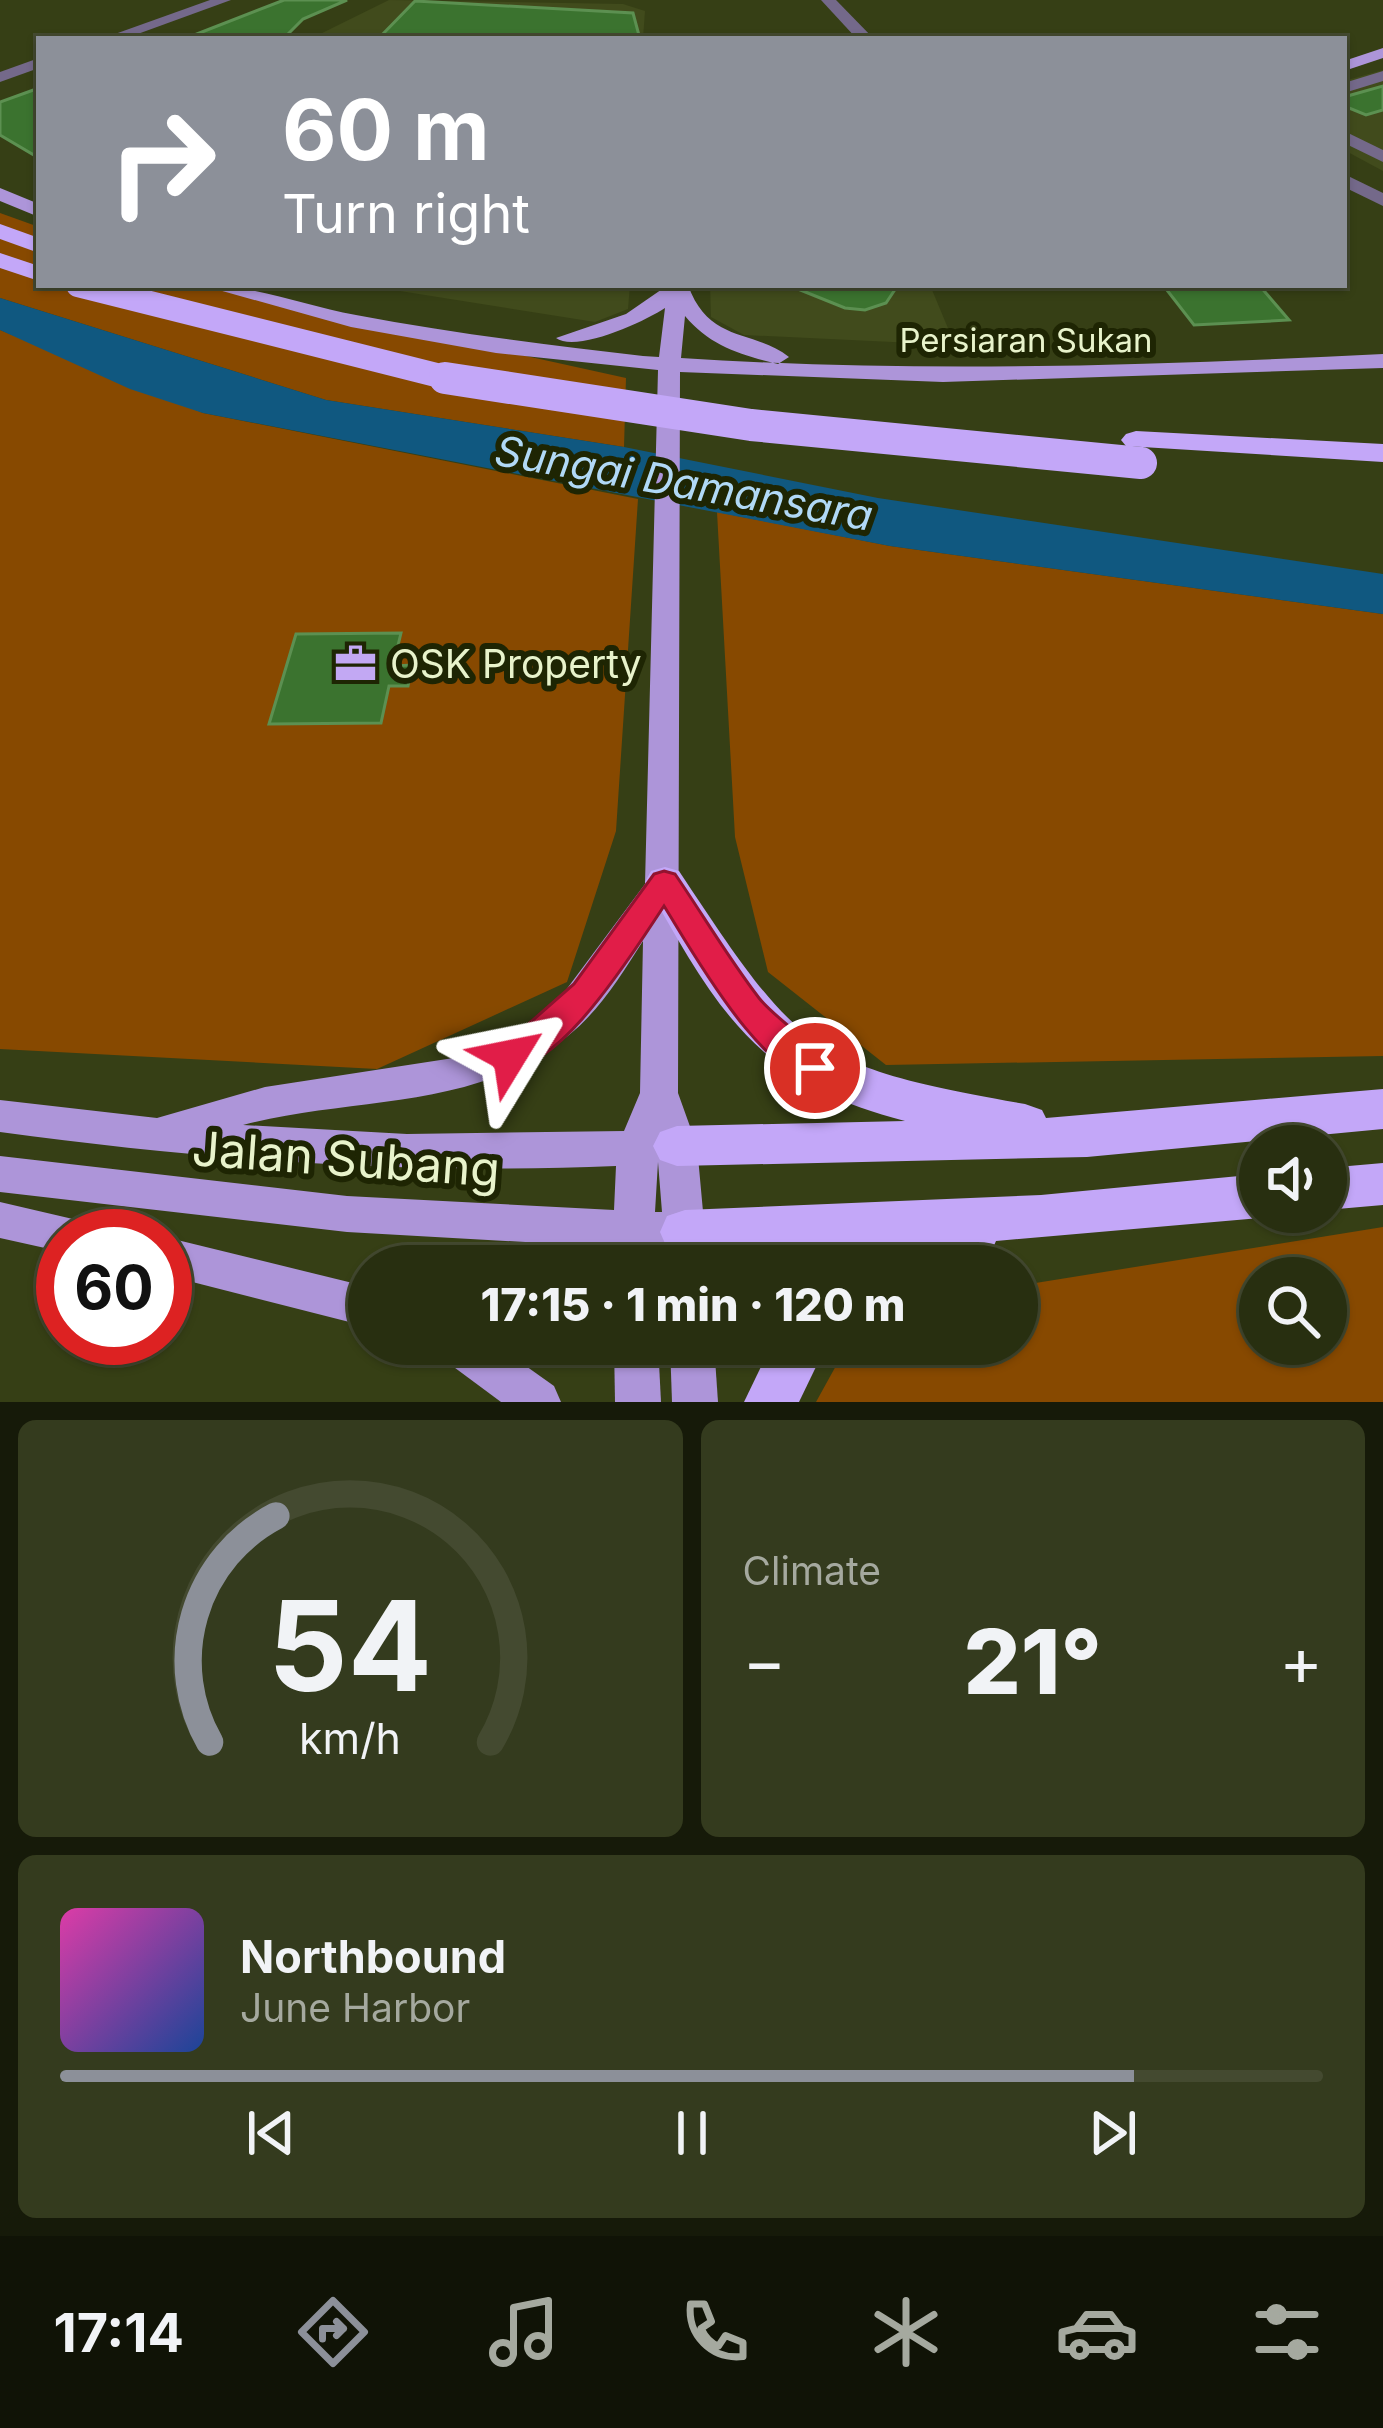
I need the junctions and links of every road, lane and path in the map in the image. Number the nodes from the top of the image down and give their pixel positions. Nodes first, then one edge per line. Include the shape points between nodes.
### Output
1 (206, 0) edge
2 (224, 0) edge
3 (828, 0) edge
4 (101, 36) edge
5 (118, 36) edge
6 (863, 36) edge
7 (1382, 54) edge
8 (36, 61) edge
9 (1347, 65) edge
10 (0, 73) edge
11 (1383, 76) edge
12 (1347, 87) edge
13 (1347, 138) edge
14 (1383, 159) edge
15 (1347, 164) edge
16 (1347, 166) edge
17 (1347, 181) edge
18 (1383, 185) edge
19 (0, 194) edge
20 (1383, 200) edge
21 (36, 210) edge
22 (0, 213) edge
23 (36, 228) edge
24 (0, 231) edge
25 (36, 244) edge
26 (0, 260) edge
27 (36, 273) edge
28 (88, 288) edge
29 (169, 288) edge
30 (224, 288) edge
31 (296, 288) edge
32 (677, 288) edge
33 (678, 288) edge
34 (679, 288) edge
35 (576, 346) junction
36 (1383, 362) edge
37 (669, 363) junction
38 (788, 369) junction
39 (842, 371) junction
40 (668, 401) junction
41 (1138, 451) junction
42 (1383, 454) edge
43 (1383, 478) edge
44 (664, 882) junction
45 (1383, 1109) edge
46 (0, 1116) edge
47 (148, 1137) junction
48 (1088, 1137) junction
49 (657, 1147) junction
50 (0, 1174) edge
51 (1383, 1184) edge
52 (1347, 1187) edge
53 (1239, 1198) edge
54 (1041, 1216) junction
55 (0, 1220) edge
56 (36, 1228) edge
57 (607, 1245) edge
58 (633, 1245) edge
59 (685, 1245) edge
60 (729, 1245) edge
61 (932, 1245) edge
62 (192, 1263) edge
63 (348, 1302) edge
64 (488, 1365) edge
65 (637, 1365) edge
66 (693, 1365) edge
67 (790, 1365) edge
68 (538, 1402) edge
69 (638, 1402) edge
70 (695, 1402) edge
71 (771, 1402) edge

1 - 4 street
2 - 5 street
3 - 6 street
7 - 9 main road
8 - 10 street
11 - 12 street
13 - 14 street
14 - 15 street
16 - 18 street
17 - 20 street
19 - 21 main road
22 - 23 main road
24 - 25 highway
26 - 27 highway
28 - 41 highway, bridge via 289,343 519,392 803,432
29 - 41 highway via 527,370
30 - 35 main road, Persiaran Sukan via 392,326
31 - 35 main road, Persiaran Sukan
32 - 35 main road
33 - 37 main road
34 - 39 main road via 697,323 721,339
35 - 37 main road, Persiaran Sukan
35 - 40 main road via 626,367
36 - 39 main road, Persiaran Sukan via 1098,377
37 - 38 main road, Persiaran Sukan
37 - 40 main road
38 - 39 main road, Persiaran Sukan
38 - 40 main road via 723,376
40 - 44 main road
41 - 42 highway
41 - 43 highway
44 - 47 main road via 586,993 510,1056 405,1085 276,1101
44 - 48 highway via 757,1019 815,1068 900,1100
44 - 49 main road
45 - 48 highway
46 - 47 main road, Jalan Subang
47 - 49 main road, Jalan Subang via 353,1149
48 - 49 highway
49 - 58 main road
49 - 59 main road
50 - 57 main road, Jalan Subang
51 - 52 highway
53 - 54 highway
54 - 60 highway
54 - 61 highway
55 - 56 main road
62 - 63 main road
64 - 68 main road
65 - 69 main road
66 - 70 main road
67 - 71 highway

